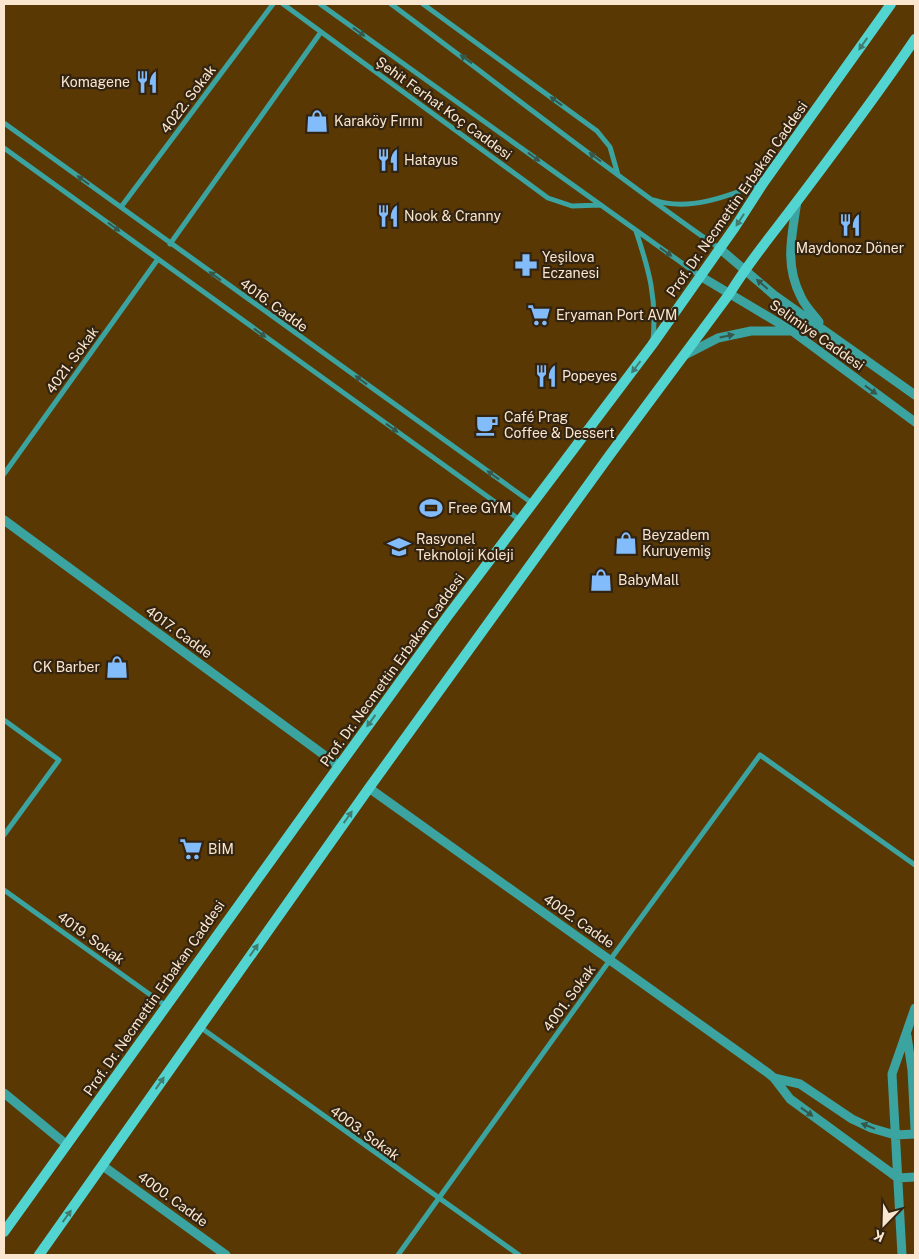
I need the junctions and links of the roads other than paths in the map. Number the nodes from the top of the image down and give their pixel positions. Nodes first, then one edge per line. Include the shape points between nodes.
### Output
1 (273, 4) edge
2 (284, 4) edge
3 (320, 4) edge
4 (391, 4) edge
5 (423, 4) edge
6 (887, 5) edge
7 (321, 32) junction
8 (915, 39) edge
9 (4, 123) edge
10 (4, 148) edge
11 (618, 175) junction
12 (764, 182) junction
13 (648, 198) junction
14 (798, 201) junction
15 (601, 205) junction
16 (121, 207) junction
17 (636, 230) junction
18 (170, 244) junction
19 (719, 248) junction
20 (158, 259) junction
21 (745, 269) junction
22 (700, 276) junction
23 (730, 293) junction
24 (824, 328) junction
25 (792, 332) junction
26 (652, 345) junction
27 (683, 356) junction
28 (915, 395) edge
29 (915, 422) edge
30 (4, 474) edge
31 (533, 503) junction
32 (4, 520) edge
33 (520, 520) junction
34 (4, 720) edge
35 (339, 766) junction
36 (369, 788) junction
37 (4, 835) edge
38 (915, 865) edge
39 (4, 890) edge
40 (610, 960) junction
41 (166, 1006) junction
42 (915, 1008) edge
43 (199, 1027) junction
44 (906, 1035) junction
45 (774, 1078) junction
46 (4, 1093) edge
47 (915, 1129) edge
48 (915, 1134) edge
49 (895, 1135) junction
50 (68, 1145) junction
51 (103, 1166) junction
52 (915, 1177) edge
53 (898, 1178) junction
54 (438, 1199) junction
55 (4, 1232) edge
56 (39, 1255) edge
57 (226, 1255) edge
58 (398, 1255) edge
59 (519, 1255) edge
60 (902, 1255) edge

1 - 16 street, 4022. Sokak
2 - 7 street, Şehit Ferhat Koç Caddesi
3 -> 15 street, Şehit Ferhat Koç Caddesi
11 -> 4 street
11 -> 5 street via 610,147 597,131
6 -> 12 main road, Prof. Dr. Necmettin Erbakan Caddesi
7 - 15 street, Şehit Ferhat Koç Caddesi via 548,198 572,206
7 - 18 street
8 - 14 main road
16 -> 9 street, 4016. Cadde
10 -> 20 street
11 - 13 street
12 - 13 street via 736,194 684,204 666,204
12 -> 19 main road, Prof. Dr. Necmettin Erbakan Caddesi
13 - 19 street
14 - 21 main road
14 - 24 street via 790,251 792,276 801,298
15 - 17 street, Şehit Ferhat Koç Caddesi
16 - 18 street, 4016. Cadde
17 -> 22 street, Şehit Ferhat Koç Caddesi
17 - 26 street via 649,270 653,296
31 -> 18 street, 4016. Cadde
19 - 21 street, Selimiye Caddesi
19 - 22 main road, Prof. Dr. Necmettin Erbakan Caddesi
20 - 30 street, 4021. Sokak
20 -> 33 street
21 - 23 main road
24 -> 21 street, Selimiye Caddesi via 774,295
22 - 23 street, Selimiye Caddesi
22 - 26 main road, Prof. Dr. Necmettin Erbakan Caddesi
23 - 25 street, Selimiye Caddesi
23 - 27 main road
24 - 28 street, Selimiye Caddesi
27 -> 25 street via 718,338 751,331
25 -> 29 street, Selimiye Caddesi
26 -> 31 main road, Prof. Dr. Necmettin Erbakan Caddesi
27 - 36 main road
31 - 33 main road, Prof. Dr. Necmettin Erbakan Caddesi
32 - 35 street, 4017. Cadde
33 -> 35 main road, Prof. Dr. Necmettin Erbakan Caddesi
34 - 37 street via 59,760
35 - 41 main road, Prof. Dr. Necmettin Erbakan Caddesi
36 - 40 street, 4002. Cadde
43 -> 36 main road
38 - 40 street, 4001. Sokak via 760,755
39 - 41 street, 4019. Sokak
40 - 45 street, 4002. Cadde
40 - 54 street, 4001. Sokak
41 - 50 main road, Prof. Dr. Necmettin Erbakan Caddesi
42 - 44 street
51 -> 43 main road
43 - 54 street, 4003. Sokak
44 - 47 street via 912,1070
44 - 49 street via 892,1074
49 -> 45 street, 4002. Cadde via 852,1119 800,1084
45 -> 53 street, 4002. Cadde via 790,1100
46 - 50 street
48 - 49 street, 4002. Cadde
49 - 53 street
50 - 55 main road, Prof. Dr. Necmettin Erbakan Caddesi
56 -> 51 main road
51 - 57 street, 4000. Cadde
52 - 53 street
53 - 60 street
54 - 58 street, 4001. Sokak
54 - 59 street, 4003. Sokak

